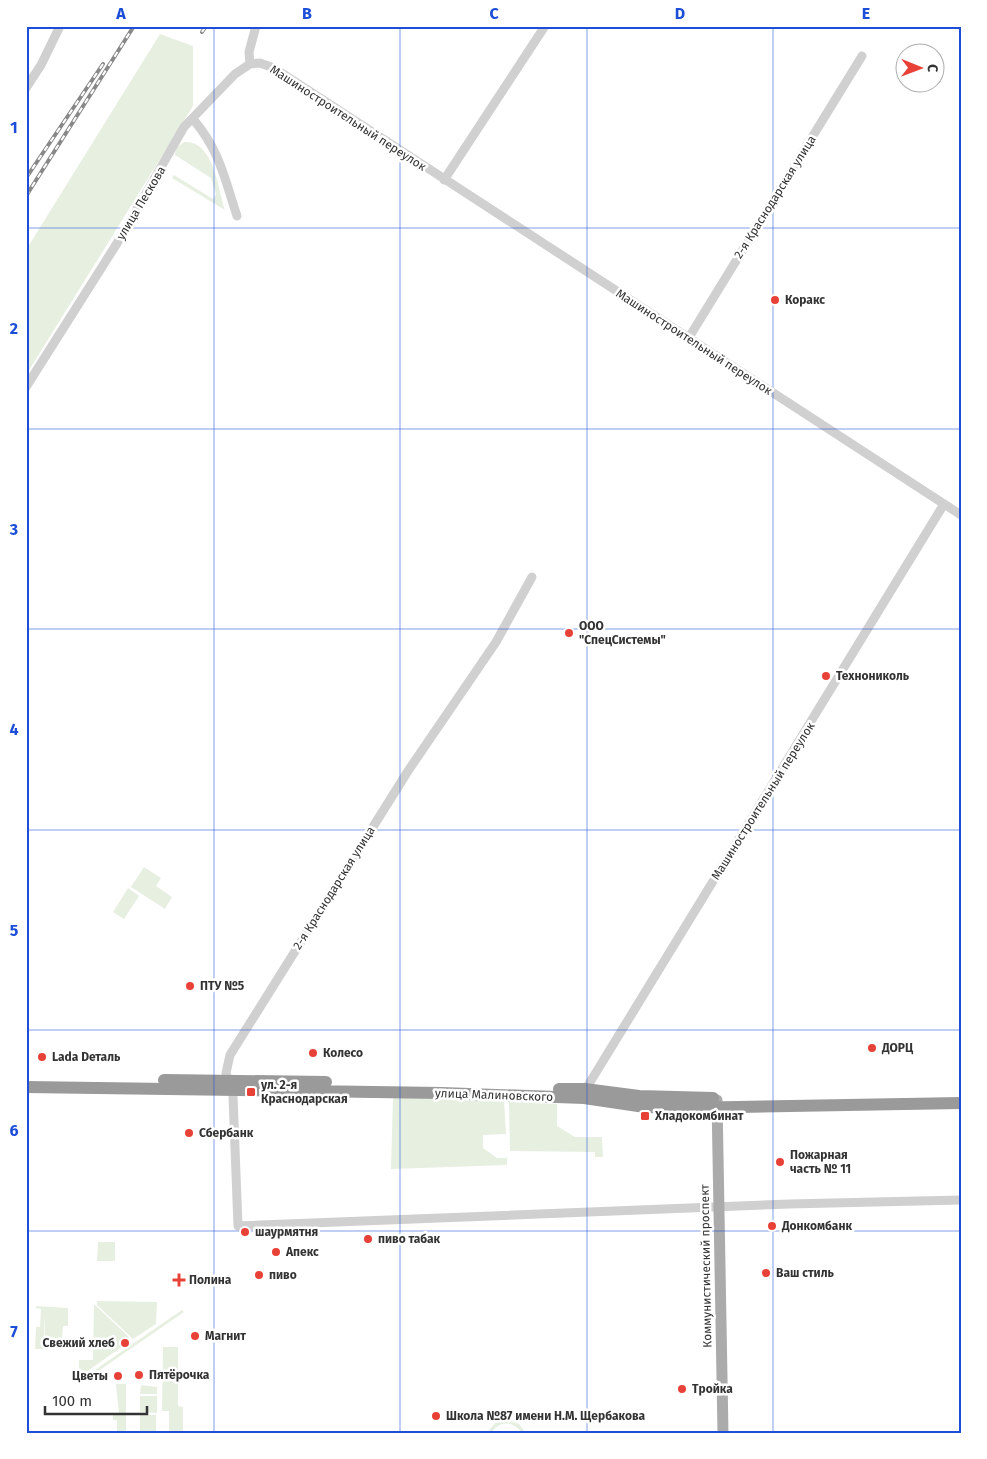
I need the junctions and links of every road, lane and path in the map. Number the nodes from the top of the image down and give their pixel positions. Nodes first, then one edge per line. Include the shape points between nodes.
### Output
1 (60, 26) edge
2 (256, 26) edge
3 (545, 26) edge
4 (862, 56) dead end
5 (250, 64) junction
6 (26, 88) edge
7 (193, 119) junction
8 (444, 180) junction
9 (237, 216) dead end
10 (688, 339) junction
11 (26, 387) edge
12 (944, 504) junction
13 (961, 515) edge
14 (532, 577) dead end
15 (26, 1079) edge
16 (229, 1084) junction
17 (26, 1087) edge
18 (584, 1094) junction
19 (961, 1096) edge
20 (717, 1102) junction
21 (961, 1103) edge
22 (961, 1200) edge
23 (719, 1208) junction
24 (723, 1433) edge

1 - 6 street via 42,65
2 - 5 street via 249,52
3 - 8 street
4 - 10 street, 2-я Краснодарская улица
5 - 7 street, улица Пескова via 235,74
5 - 8 street, Машиностроительный переулок via 260,63 274,68
7 - 9 street via 208,137 218,157
7 - 11 street, улица Пескова via 184,128 121,237
8 - 10 street, Машиностроительный переулок
10 - 12 street, Машиностроительный переулок
12 - 13 street, Машиностроительный переулок
12 - 18 street, Машиностроительный переулок
14 - 16 street, 2-я Краснодарская улица via 496,642 408,771 230,1055 226,1066
15 - 16 highway, улица Малиновского
16 - 17 highway, улица Малиновского
16 - 18 highway, улица Малиновского
16 - 23 street, 2-я Краснодарская улица via 238,1226
18 - 20 highway, улица Малиновского via 645,1107
19 - 20 highway, улица Малиновского
20 - 21 highway, улица Малиновского
20 - 23 main road, Коммунистический проспект
22 - 23 street
23 - 24 main road, Коммунистический проспект

